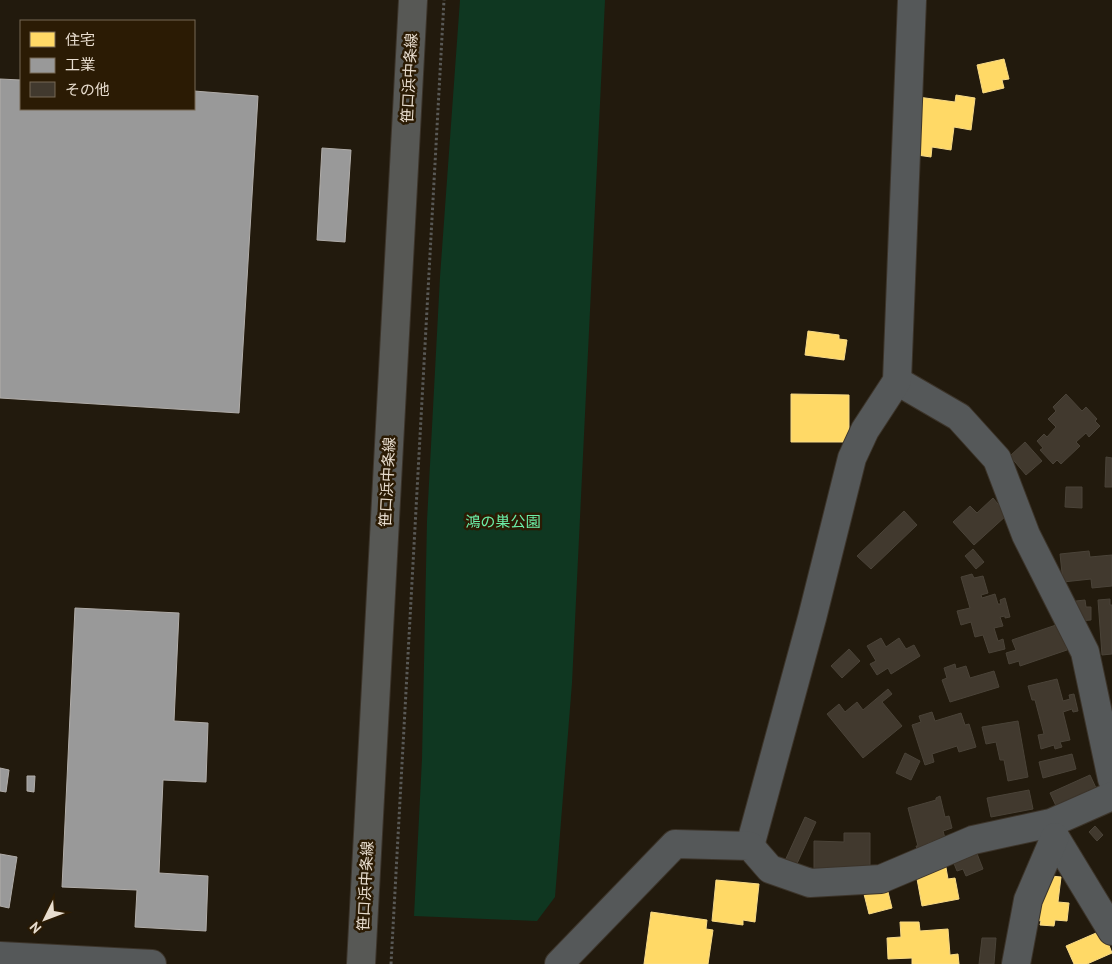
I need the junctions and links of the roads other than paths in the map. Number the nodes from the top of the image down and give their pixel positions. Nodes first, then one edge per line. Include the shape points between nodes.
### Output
1 (413, 0) edge
2 (912, 0) edge
3 (897, 381) junction
4 (1112, 779) edge
5 (1112, 796) edge
6 (1053, 830) junction
7 (750, 846) junction
8 (1112, 931) edge
9 (0, 956) edge
10 (152, 964) edge
11 (361, 964) edge
12 (559, 964) edge
13 (1016, 964) edge

1 - 11 main road, 笹口浜中条線
2 - 3 street
3 - 4 street via 960,417 997,459 1026,535 1085,652
3 - 7 street via 865,430 852,458
5 - 6 street
6 - 7 street via 973,840 881,879 810,883 770,869
6 - 8 street
6 - 13 street via 1028,900
7 - 12 street via 675,844
9 - 10 street

